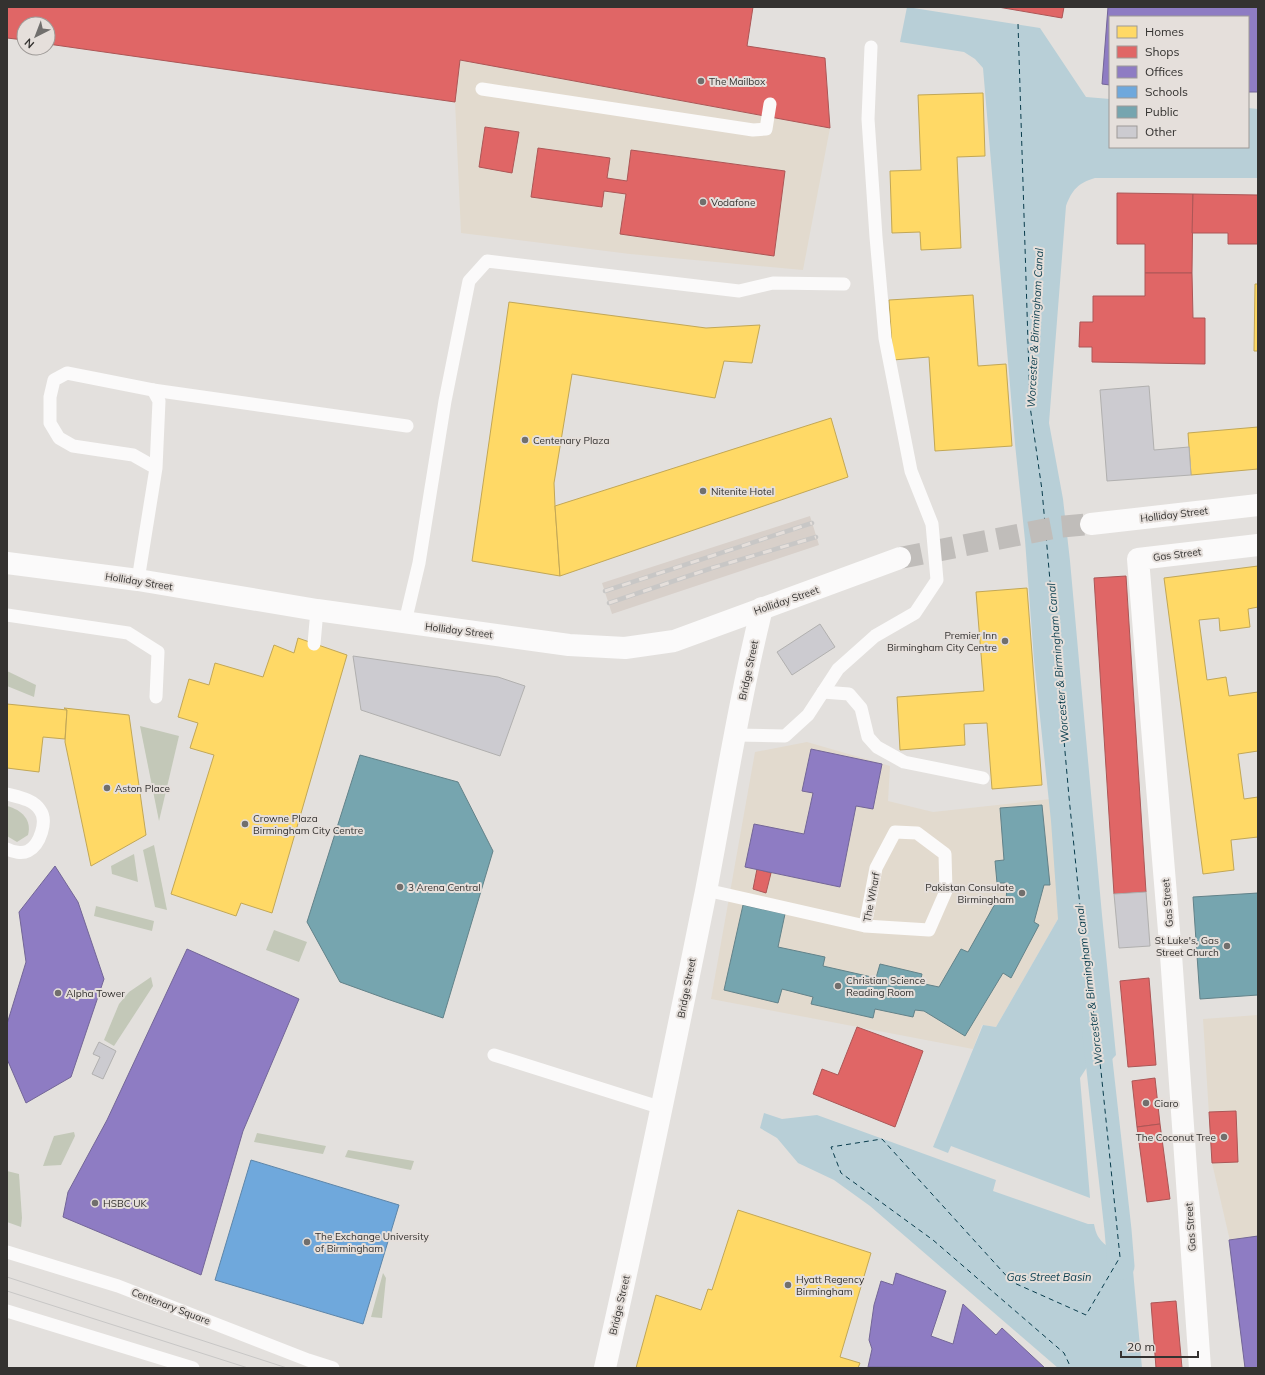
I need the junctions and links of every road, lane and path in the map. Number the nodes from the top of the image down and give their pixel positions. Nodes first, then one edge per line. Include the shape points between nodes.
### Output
1 (872, 47) dead end
2 (482, 89) dead end
3 (770, 104) dead end
4 (844, 284) dead end
5 (154, 390) junction
6 (407, 426) dead end
7 (156, 468) junction
8 (1258, 505) edge
9 (1091, 524) tunnel mouth
10 (1258, 544) edge
11 (900, 558) tunnel mouth
12 (7, 563) edge
13 (138, 580) junction
14 (762, 608) junction
15 (317, 610) junction
16 (7, 615) edge
17 (405, 622) junction
18 (314, 644) dead end
19 (823, 692) junction
20 (156, 697) dead end
21 (735, 735) junction
22 (983, 778) dead end
23 (7, 794) edge
24 (7, 849) edge
25 (706, 890) junction
26 (865, 926) junction
27 (494, 1055) dead end
28 (662, 1108) junction
29 (7, 1252) edge
30 (7, 1311) edge
31 (193, 1368) edge
32 (333, 1368) edge
33 (605, 1368) edge
34 (1200, 1368) edge

1 - 19 lane via 868,119 885,338 911,471 932,524 936,580 915,613 875,636 838,669
2 - 3 lane via 753,130 766,129
4 - 17 lane via 773,283 739,291 487,261 469,281
5 - 6 lane
5 - 7 lane via 159,401
5 - 7 lane via 67,373 54,380 50,397 50,423 59,438 73,446 133,455
7 - 13 lane
8 - 9 street, Holliday Street
10 - 34 street, Gas Street via 1138,559 1170,947
11 - 14 street, Holliday Street
12 - 13 street, Holliday Street
13 - 15 street, Holliday Street
14 - 17 street, Holliday Street via 674,640 624,648 569,645
14 - 21 street, Bridge Street
15 - 17 street, Holliday Street
15 - 18 lane
16 - 20 lane via 128,633 158,652
19 - 21 lane via 808,715 785,736
19 - 22 lane via 849,694 860,708 868,737 877,747 904,762
21 - 25 street, Bridge Street
23 - 24 lane via 28,800 40,810 44,822 41,836 35,846 27,852
25 - 26 lane, The Wharf
25 - 28 street, Bridge Street
26 - 26 lane, The Wharf via 929,930 946,891 945,854 917,833 895,832 876,868
27 - 28 lane
28 - 33 street, Bridge Street
29 - 32 lane, Centenary Square via 118,1286
30 - 31 lane

